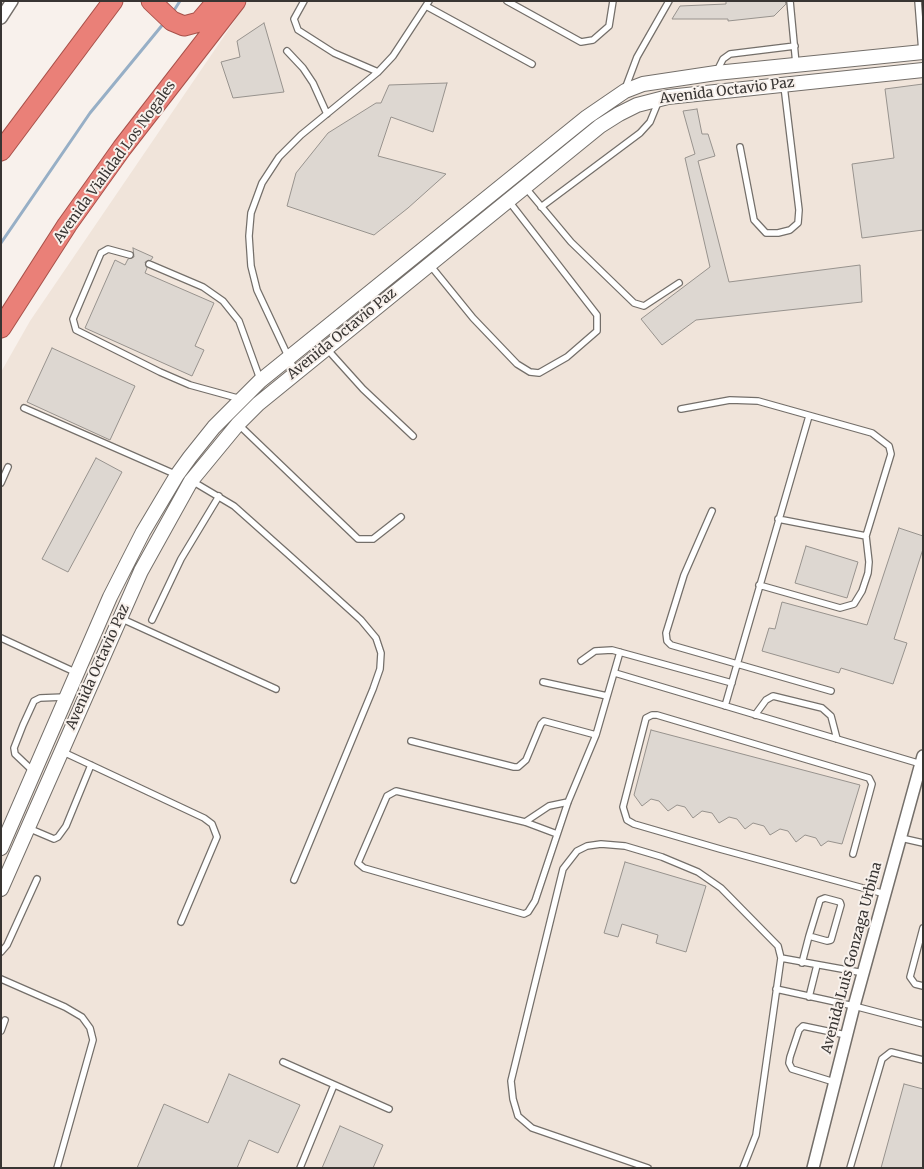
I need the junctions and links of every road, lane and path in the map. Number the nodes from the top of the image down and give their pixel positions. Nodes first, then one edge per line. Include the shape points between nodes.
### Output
1 (12, 1) edge
2 (113, 1) edge
3 (151, 1) edge
4 (217, 1) edge
5 (236, 1) edge
6 (304, 1) edge
7 (507, 1) edge
8 (613, 1) edge
9 (670, 1) edge
10 (790, 1) edge
11 (918, 1) edge
12 (427, 4) edge
13 (1, 18) edge
14 (922, 28) edge
15 (795, 46) junction
16 (287, 52) dead end
17 (923, 52) edge
18 (532, 64) dead end
19 (796, 64) junction
20 (923, 70) edge
21 (378, 72) junction
22 (716, 73) junction
23 (784, 84) junction
24 (625, 92) junction
25 (660, 99) junction
26 (327, 114) junction
27 (740, 147) dead end
28 (2, 149) edge
29 (525, 187) junction
30 (508, 200) junction
31 (541, 207) junction
32 (130, 255) dead end
33 (150, 264) dead end
34 (429, 264) junction
35 (679, 283) dead end
36 (1, 328) edge
37 (326, 347) junction
38 (292, 365) junction
39 (260, 382) junction
40 (241, 399) junction
41 (24, 408) dead end
42 (681, 409) dead end
43 (809, 416) junction
44 (238, 424) junction
45 (413, 436) dead end
46 (8, 467) dead end
47 (177, 475) junction
48 (191, 481) junction
49 (1, 484) edge
50 (219, 496) junction
51 (712, 511) dead end
52 (402, 517) dead end
53 (778, 519) junction
54 (866, 536) junction
55 (759, 585) junction
56 (120, 618) junction
57 (152, 620) dead end
58 (1, 638) edge
59 (620, 652) junction
60 (581, 662) dead end
61 (737, 664) junction
62 (77, 672) junction
63 (615, 673) junction
64 (543, 682) dead end
65 (732, 683) junction
66 (276, 689) dead end
67 (832, 691) dead end
68 (607, 696) junction
69 (67, 697) junction
70 (725, 706) junction
71 (755, 715) junction
72 (596, 735) junction
73 (837, 739) junction
74 (411, 741) dead end
75 (61, 751) junction
76 (922, 760) edge
77 (91, 765) junction
78 (34, 772) junction
79 (568, 802) junction
80 (525, 822) junction
81 (28, 828) junction
82 (557, 834) junction
83 (901, 838) junction
84 (923, 843) edge
85 (1, 848) edge
86 (853, 854) dead end
87 (37, 879) dead end
88 (294, 880) dead end
89 (1, 889) edge
90 (885, 894) junction
91 (181, 922) dead end
92 (923, 928) edge
93 (809, 936) junction
94 (1, 952) edge
95 (781, 958) junction
96 (802, 962) junction
97 (817, 965) junction
98 (864, 973) junction
99 (1, 979) edge
100 (923, 986) edge
101 (776, 989) junction
102 (809, 997) junction
103 (854, 1006) junction
104 (6, 1020) dead end
105 (923, 1024) edge
106 (1, 1031) edge
107 (846, 1035) junction
108 (923, 1060) edge
109 (283, 1062) dead end
110 (834, 1082) junction
111 (334, 1085) junction
112 (389, 1109) dead end
113 (57, 1168) edge
114 (300, 1168) edge
115 (648, 1168) edge
116 (744, 1168) edge
117 (813, 1168) edge
118 (850, 1168) edge

1 - 13 street
2 - 28 highway
3 - 4 highway via 180,25 187,26 199,22
5 - 36 highway, Avenida Vialidad Los Nogales via 67,225
6 - 21 lane via 294,19 298,30 334,53
7 - 8 lane via 581,42 593,40 609,26
9 - 24 lane via 637,57
10 - 15 lane
11 - 14 lane
12 - 18 lane
12 - 21 lane via 393,56
14 - 17 lane
15 - 19 lane
15 - 22 lane via 728,55
16 - 26 lane via 313,83
17 - 19 street, Avenida Octavio Paz
19 - 22 street, Avenida Octavio Paz
20 - 23 street, Avenida Octavio Paz
21 - 26 lane
22 - 24 street, Avenida Octavio Paz via 643,84
23 - 25 street, Avenida Octavio Paz
23 - 27 lane via 799,210 798,223 790,230 766,233 754,220
24 - 38 street, Avenida Octavio Paz via 587,116
25 - 29 street, Avenida Octavio Paz via 638,105 613,118
25 - 31 lane via 650,122 640,133
26 - 38 lane via 279,157 262,183 251,213 251,266 257,290
29 - 30 street, Avenida Octavio Paz
29 - 31 lane
30 - 34 street, Avenida Octavio Paz
30 - 34 lane via 597,315 598,331 567,358 539,373 517,364 473,318
31 - 35 lane via 571,242 637,305 652,302
32 - 40 lane via 108,249 101,253 73,319 76,330 190,385
33 - 39 lane via 202,287 223,301 239,321
34 - 37 street, Avenida Octavio Paz
37 - 38 street, Avenida Octavio Paz
37 - 45 lane via 363,389
38 - 39 street, Avenida Octavio Paz
38 - 44 street, Avenida Octavio Paz
39 - 40 street, Avenida Octavio Paz
40 - 47 street, Avenida Octavio Paz via 214,427
41 - 47 lane
42 - 43 lane via 744,400
43 - 53 lane
43 - 54 lane via 872,433 889,446 891,454
44 - 48 street, Avenida Octavio Paz
44 - 52 lane via 358,539 373,539
46 - 49 lane
47 - 48 lane
47 - 62 street, Avenida Octavio Paz via 142,532
48 - 50 lane
48 - 56 street, Avenida Octavio Paz via 141,571
50 - 57 lane via 181,559
50 - 88 lane via 361,620 376,638 381,653 373,689
51 - 61 lane via 684,575 665,638 671,645
53 - 54 lane
53 - 55 lane
54 - 55 lane via 868,573 858,598 848,607 840,608
55 - 61 lane
56 - 66 lane
56 - 75 street, Avenida Octavio Paz
58 - 62 lane
59 - 60 lane via 595,650
59 - 63 lane
59 - 65 lane
61 - 65 lane
61 - 67 lane
62 - 69 street, Avenida Octavio Paz
63 - 68 lane
63 - 70 lane
64 - 68 lane
65 - 70 lane
68 - 72 lane
69 - 78 street, Avenida Octavio Paz
69 - 78 lane via 34,701 23,725 14,748 15,754
70 - 71 lane
71 - 73 lane
71 - 73 lane via 773,696 822,708 831,716
72 - 74 lane via 542,722 526,760 518,767
72 - 79 lane
73 - 76 lane
75 - 77 lane
75 - 81 street, Avenida Octavio Paz
76 - 83 street, Avenida Luis Gonzaga Urbina
77 - 81 lane via 66,826 58,837 54,839
77 - 91 lane via 212,824 217,837
78 - 85 street, Avenida Octavio Paz
79 - 80 lane via 549,806
79 - 82 lane
80 - 82 lane
80 - 82 lane via 396,790 387,796 358,863 364,868 524,914 535,901
81 - 89 street, Avenida Octavio Paz
83 - 84 lane
83 - 90 street, Avenida Luis Gonzaga Urbina
86 - 90 lane via 872,784 869,778 658,715 646,718 623,807 627,820 701,844
87 - 94 lane
90 - 98 street, Avenida Luis Gonzaga Urbina
92 - 100 lane via 910,976 915,984
93 - 93 lane via 831,940 840,902 820,900
93 - 96 lane
95 - 96 lane
95 - 101 lane
95 - 115 lane via 778,946 767,933 721,888 698,872 662,857 625,846 601,844 587,846 570,858 563,869 514,1071 513,1099 518,1116 532,1128
96 - 97 lane
97 - 98 lane
97 - 102 lane
98 - 103 street, Avenida Luis Gonzaga Urbina
99 - 113 lane via 65,1007 82,1017 90,1028 93,1040
101 - 102 lane
101 - 116 lane via 756,1135
102 - 103 lane
103 - 105 lane
103 - 107 street, Avenida Luis Gonzaga Urbina
104 - 106 lane
107 - 110 street, Avenida Luis Gonzaga Urbina
107 - 110 lane via 804,1026 799,1030 790,1057 792,1069
108 - 118 lane via 891,1052 882,1059
109 - 111 lane
110 - 117 street, Avenida Luis Gonzaga Urbina
111 - 112 lane
111 - 114 lane

